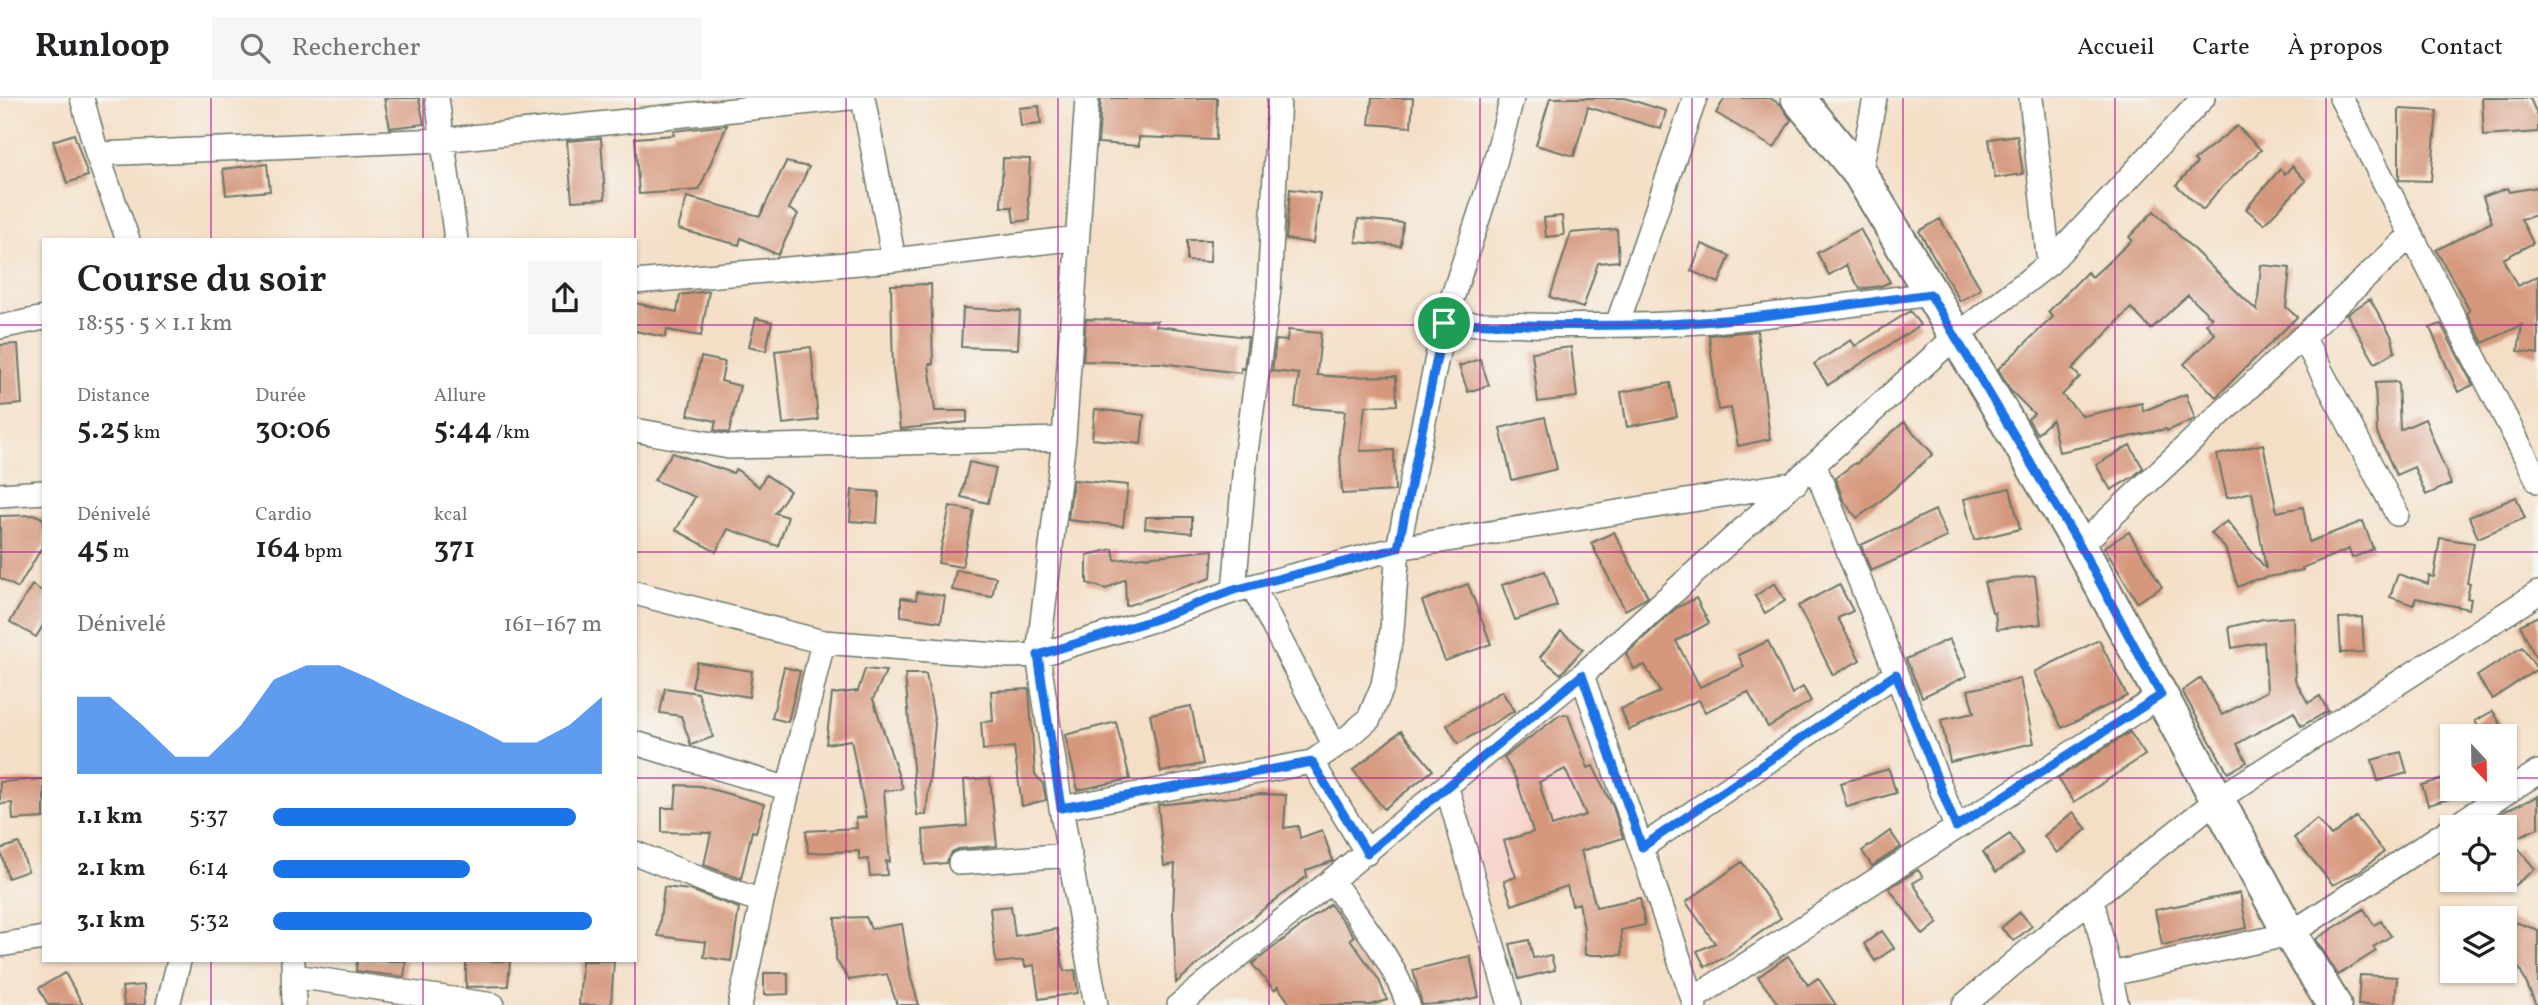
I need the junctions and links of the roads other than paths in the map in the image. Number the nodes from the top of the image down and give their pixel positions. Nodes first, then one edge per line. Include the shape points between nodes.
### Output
1 (82, 98) edge
2 (437, 98) edge
3 (850, 98) edge
4 (863, 98) edge
5 (1087, 98) edge
6 (1279, 98) edge
7 (1512, 98) edge
8 (1695, 98) edge
9 (1798, 98) edge
10 (1875, 98) edge
11 (2031, 98) edge
12 (2203, 98) edge
13 (2341, 98) edge
14 (442, 140) junction
15 (97, 153) junction
16 (1860, 174) junction
17 (2411, 235) junction
18 (127, 238) edge
19 (456, 238) edge
20 (1077, 238) junction
21 (894, 260) junction
22 (2049, 264) junction
23 (637, 282) edge
24 (1930, 294) junction
25 (42, 318) edge
26 (1444, 323) junction
27 (1617, 325) junction
28 (0, 327) edge
29 (1956, 336) junction
30 (2303, 337) junction
31 (637, 430) edge
32 (1064, 439) junction
33 (1815, 466) junction
34 (2538, 481) edge
35 (1796, 483) junction
36 (42, 492) edge
37 (0, 495) edge
38 (2398, 514) dead end
39 (2080, 546) junction
40 (1398, 548) junction
41 (1243, 589) junction
42 (2538, 593) edge
43 (637, 594) edge
44 (823, 642) junction
45 (1038, 655) junction
46 (1896, 674) junction
47 (1582, 675) junction
48 (2161, 695) junction
49 (637, 744) edge
50 (1335, 746) junction
51 (1312, 762) junction
52 (2538, 772) edge
53 (1447, 788) junction
54 (789, 789) junction
55 (2218, 799) junction
56 (1061, 808) junction
57 (2472, 815) edge
58 (1956, 827) junction
59 (2440, 836) edge
60 (1642, 847) junction
61 (1367, 853) junction
62 (637, 854) edge
63 (1070, 855) junction
64 (960, 863) dead end
65 (1332, 881) junction
66 (2092, 899) junction
67 (762, 901) junction
68 (2290, 934) junction
69 (42, 938) edge
70 (1, 939) edge
71 (179, 962) edge
72 (294, 969) edge
73 (2111, 974) junction
74 (1694, 1002) edge
75 (1183, 1004) edge
76 (168, 1005) edge
77 (294, 1005) edge
78 (493, 1005) edge
79 (740, 1005) edge
80 (1096, 1005) edge
81 (1408, 1005) edge
82 (1510, 1005) edge
83 (1964, 1005) edge
84 (2117, 1005) edge
85 (2334, 1005) edge

1 - 15 street
2 - 14 street
3 - 14 street
4 - 21 street
5 - 20 street
6 - 41 street via 1269,290 1246,452
7 - 26 street
8 - 27 street
9 - 16 street
10 - 16 street
11 - 22 street
12 - 22 street
13 - 17 street
14 - 15 street
14 - 19 street
15 - 18 street
16 - 24 street
17 - 30 street
17 - 34 street
20 - 21 street
20 - 32 street
21 - 23 street
22 - 29 street
24 - 27 street via 1700,322
24 - 29 street
25 - 28 street
26 - 27 street
26 - 40 street
29 - 33 street
29 - 39 street
30 - 38 street
30 - 39 street
31 - 32 street via 729,447
32 - 45 street
33 - 35 street
33 - 46 street
35 - 40 street
35 - 47 street
36 - 37 street
39 - 48 street
40 - 41 street
40 - 50 street via 1383,685 1369,719
41 - 45 street
41 - 50 street
42 - 55 street
43 - 44 street
44 - 45 street
44 - 54 street
45 - 56 street
46 - 58 street
46 - 60 street
47 - 53 street
47 - 60 street
48 - 55 street
48 - 58 street
49 - 54 street
50 - 51 street
51 - 56 street
51 - 61 street
52 - 57 street
53 - 61 street
53 - 82 street
54 - 67 street
55 - 66 street
55 - 68 street
56 - 63 street
58 - 74 street
59 - 68 street
60 - 74 street
61 - 65 street
62 - 67 street
63 - 64 street
63 - 80 street
65 - 75 street
65 - 81 street via 1378,946
66 - 73 street
66 - 83 street
67 - 79 street
68 - 73 street
68 - 85 street
69 - 70 street
71 - 76 street
72 - 77 street
72 - 78 street
73 - 84 street

